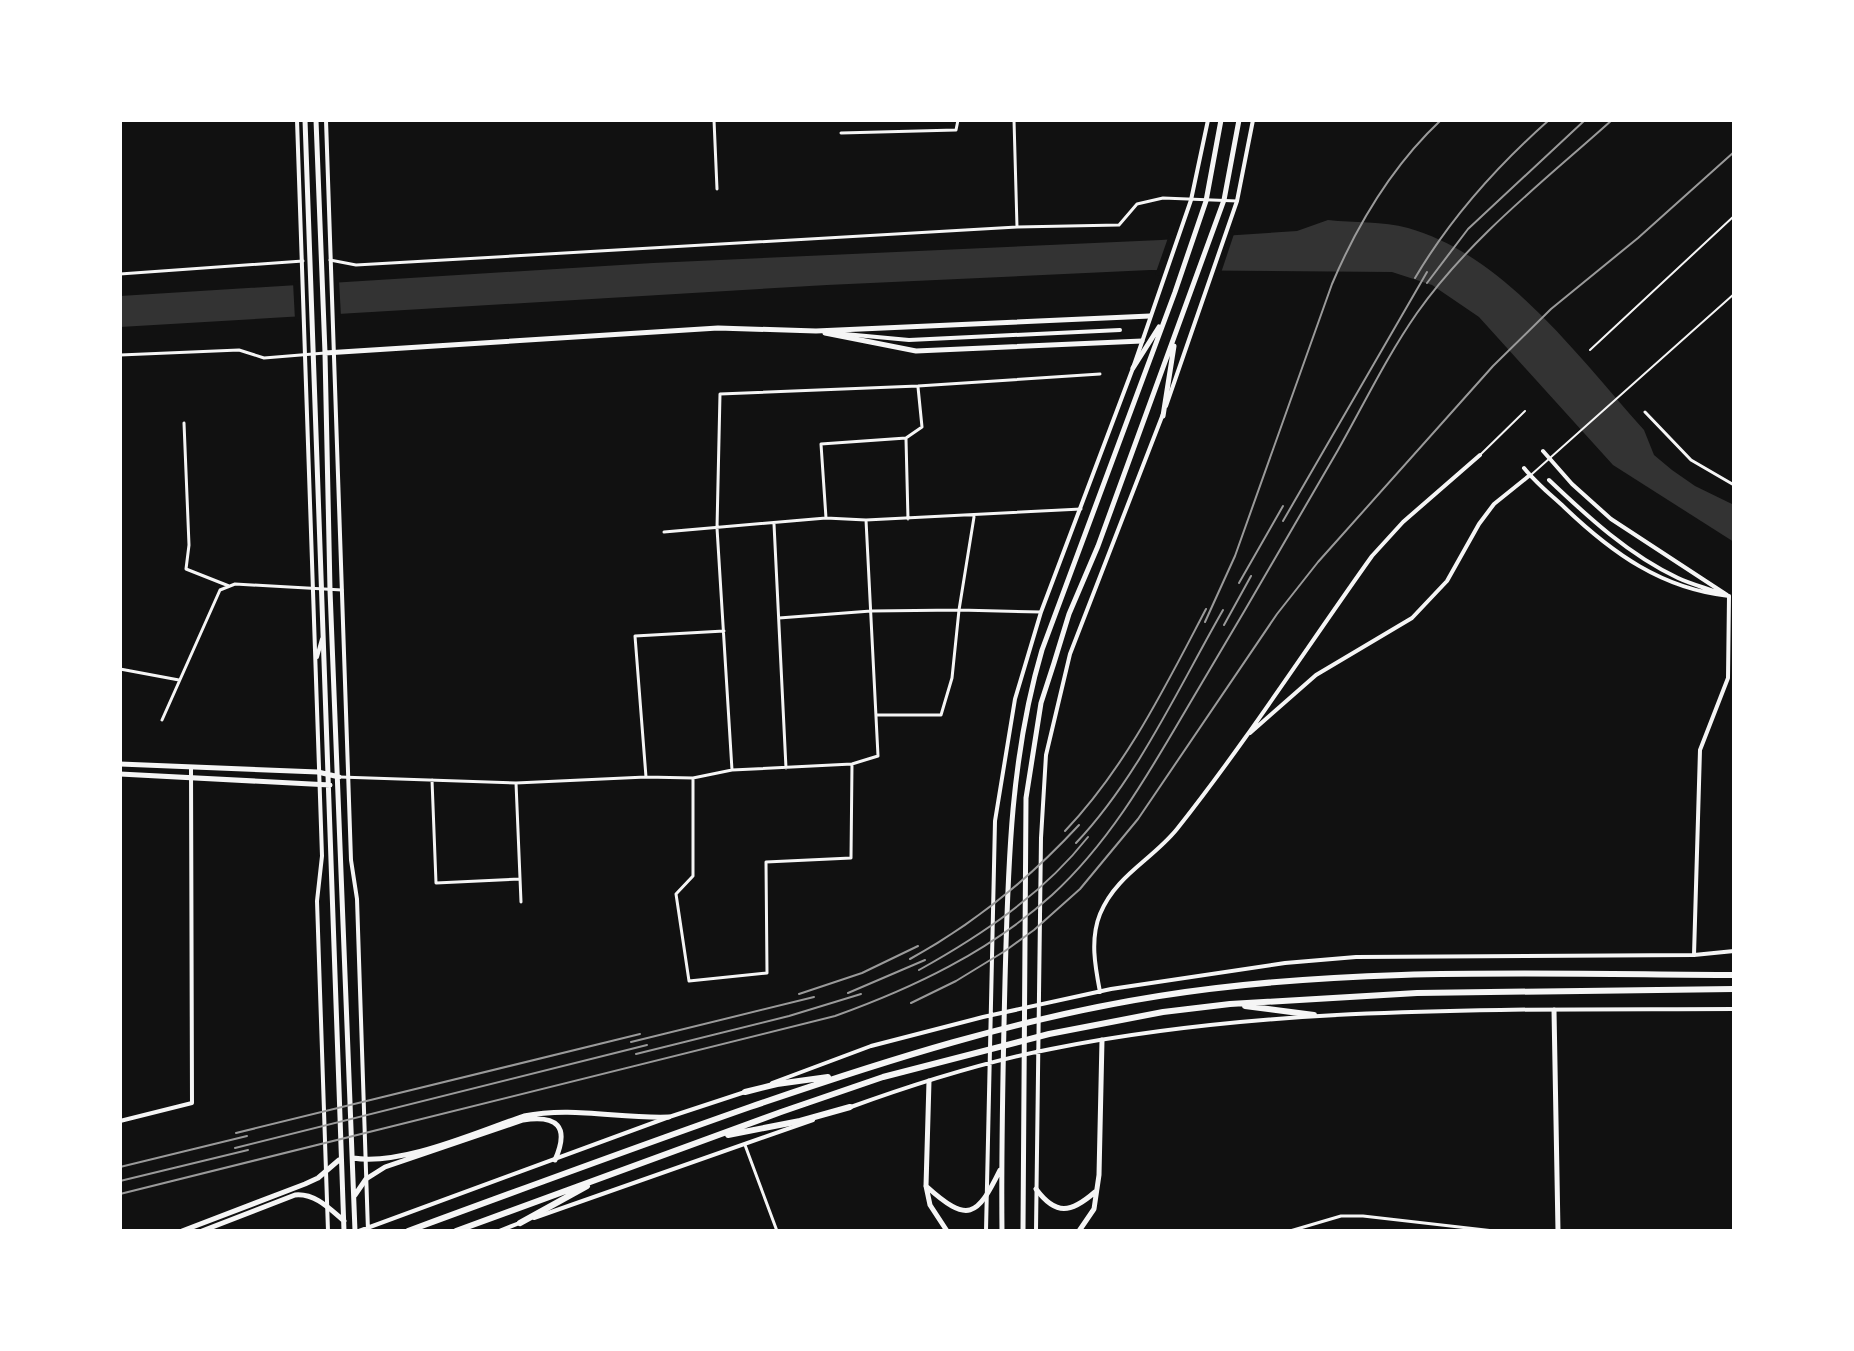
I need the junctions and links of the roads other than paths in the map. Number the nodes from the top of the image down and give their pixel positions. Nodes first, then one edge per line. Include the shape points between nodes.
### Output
1 (297, 120) edge
2 (305, 120) edge
3 (316, 120) edge
4 (326, 120) edge
5 (714, 120) edge
6 (958, 120) edge
7 (1014, 120) edge
8 (1208, 120) edge
9 (1221, 120) edge
10 (1239, 120) edge
11 (1253, 120) edge
12 (841, 133) dead end
13 (717, 189) dead end
14 (1191, 200) junction
15 (1224, 200) junction
16 (1206, 201) junction
17 (1237, 201) junction
18 (1734, 216) edge
19 (1017, 227) junction
20 (330, 260) junction
21 (303, 261) junction
22 (120, 274) edge
23 (1734, 294) edge
24 (1150, 316) junction
25 (1166, 316) junction
26 (1120, 330) dead end
27 (816, 331) junction
28 (1177, 331) junction
29 (1142, 341) junction
30 (1590, 350) dead end
31 (334, 351) junction
32 (325, 353) junction
33 (120, 355) edge
34 (315, 355) junction
35 (306, 356) junction
36 (1133, 368) junction
37 (1100, 374) dead end
38 (918, 386) junction
39 (1525, 411) dead end
40 (1645, 412) dead end
41 (1163, 416) junction
42 (184, 423) dead end
43 (906, 438) junction
44 (1543, 451) dead end
45 (1480, 455) joint
46 (1550, 459) junction
47 (1524, 468) dead end
48 (1530, 475) junction
49 (1549, 480) dead end
50 (1734, 485) edge
51 (1081, 509) junction
52 (974, 516) junction
53 (826, 518) junction
54 (908, 519) junction
55 (866, 520) junction
56 (774, 523) junction
57 (717, 528) junction
58 (664, 532) dead end
59 (229, 586) junction
60 (313, 589) junction
61 (321, 589) junction
62 (330, 590) junction
63 (342, 590) junction
64 (1732, 597) edge
65 (959, 610) junction
66 (871, 611) junction
67 (1041, 612) junction
68 (779, 618) junction
69 (724, 631) junction
70 (323, 634) junction
71 (315, 664) junction
72 (120, 669) edge
73 (180, 680) junction
74 (876, 715) junction
75 (162, 720) dead end
76 (1242, 740) junction
77 (120, 764) edge
78 (852, 764) junction
79 (191, 768) junction
80 (786, 768) junction
81 (732, 770) junction
82 (318, 772) junction
83 (120, 774) edge
84 (330, 776) junction
85 (339, 777) junction
86 (348, 777) junction
87 (646, 777) junction
88 (191, 778) junction
89 (693, 778) junction
90 (432, 780) junction
91 (516, 783) junction
92 (319, 785) junction
93 (330, 785) junction
94 (520, 879) junction
95 (521, 902) dead end
96 (1734, 951) edge
97 (1694, 955) junction
98 (1734, 975) edge
99 (1734, 989) edge
100 (1100, 992) junction
101 (1230, 1004) junction
102 (1734, 1009) edge
103 (1554, 1010) junction
104 (1314, 1015) junction
105 (1102, 1040) junction
106 (852, 1072) junction
107 (929, 1081) junction
108 (745, 1092) junction
109 (850, 1107) junction
110 (669, 1117) junction
111 (120, 1121) edge
112 (689, 1145) junction
113 (745, 1145) junction
114 (353, 1158) junction
115 (340, 1160) junction
116 (365, 1160) junction
117 (555, 1160) junction
118 (1001, 1169) junction
119 (325, 1171) junction
120 (607, 1175) junction
121 (366, 1179) junction
122 (926, 1186) junction
123 (1036, 1189) junction
124 (1096, 1192) junction
125 (354, 1196) junction
126 (985, 1202) junction
127 (327, 1206) junction
128 (344, 1221) junction
129 (520, 1223) junction
130 (182, 1231) edge
131 (202, 1231) edge
132 (328, 1231) edge
133 (344, 1231) edge
134 (357, 1231) edge
135 (368, 1231) edge
136 (408, 1231) edge
137 (456, 1231) edge
138 (499, 1231) edge
139 (777, 1231) edge
140 (947, 1231) edge
141 (986, 1231) edge
142 (1002, 1231) edge
143 (1023, 1231) edge
144 (1036, 1231) edge
145 (1079, 1231) edge
146 (1290, 1231) edge
147 (1494, 1231) edge
148 (1558, 1231) edge

1 - 21 street
2 - 34 main road
3 - 32 main road
4 - 20 street
5 - 13 street
6 - 12 street via 956,130
7 - 19 street
8 - 14 street
9 - 16 main road
10 - 15 main road
11 - 17 street
14 - 16 street
14 - 19 street via 1163,198 1137,204 1119,225
14 - 24 street
15 - 16 street
15 - 17 street
15 - 28 main road
16 - 25 main road
17 - 41 street
18 - 30 lane
19 - 20 street via 356,265
20 - 31 street
21 - 22 street
21 - 35 street
23 - 46 lane
24 - 27 main road
24 - 29 street
25 - 36 main road
25 - 118 main road via 1042,650 1016,766 1008,848
26 - 27 street via 909,340
27 - 29 main road via 916,351
27 - 31 main road via 718,328
28 - 41 main road
28 - 143 main road via 1069,614 1031,755 1026,798
29 - 36 street
31 - 32 main road
31 - 63 street
32 - 34 street
32 - 62 main road
33 - 35 street via 239,350 264,358
34 - 35 street
34 - 61 main road
35 - 60 street
36 - 51 street
37 - 38 street
38 - 43 street via 922,427
38 - 57 street via 720,394
39 - 45 lane
40 - 50 street via 1691,460
41 - 123 street via 1070,654 1046,755
42 - 59 street via 186,569
43 - 53 street via 821,444
43 - 54 street
44 - 46 street
45 - 76 street via 1372,556
46 - 48 lane
46 - 64 street via 1611,519
47 - 48 street
48 - 64 street via 1589,531 1654,577
48 - 76 street via 1494,504 1447,581 1412,618 1316,675
49 - 64 street via 1608,534 1646,560
51 - 52 street
51 - 67 street
52 - 54 street
52 - 65 street
53 - 55 street
53 - 56 street
54 - 55 street
55 - 66 street
56 - 57 street
56 - 68 street
57 - 58 street
57 - 69 street
59 - 60 street
59 - 73 street via 220,590
60 - 61 street
60 - 71 street
61 - 62 street
61 - 70 main road
62 - 63 street
62 - 85 main road
63 - 86 street
64 - 97 street via 1728,678 1700,750
65 - 66 street
65 - 67 street
65 - 74 street via 952,678 941,715
66 - 68 street
66 - 74 street
67 - 126 street via 1015,699 998,795
68 - 80 street
69 - 81 street
69 - 87 street via 635,636
70 - 71 street
70 - 84 main road
71 - 82 street
72 - 73 street
73 - 75 street
74 - 78 street via 878,756
76 - 100 street via 1176,830 1111,893 1094,942
77 - 79 main road
78 - 80 street
78 - 89 street via 851,858 766,862 767,973 689,981 676,894 693,876
79 - 82 main road
79 - 88 street
80 - 81 street
81 - 89 street
82 - 84 main road
82 - 92 street
83 - 88 main road
84 - 85 main road
84 - 93 main road
85 - 86 street
85 - 93 main road
85 - 114 main road
86 - 90 street
86 - 116 street
87 - 89 street
87 - 91 street
88 - 92 main road
88 - 111 street via 192,1103
90 - 91 street
90 - 94 street via 436,883
91 - 94 street
92 - 93 main road
92 - 119 street
93 - 115 main road
94 - 95 street
96 - 97 street
97 - 100 street via 1356,957
98 - 106 highway via 1556,973 1269,982 1049,1017
99 - 101 highway via 1417,993
100 - 108 street via 871,1046
101 - 104 highway
101 - 112 highway via 1163,1012 982,1051 883,1077
102 - 103 street
103 - 104 street
103 - 148 main road
104 - 105 street
105 - 107 street
105 - 124 main road
106 - 108 highway
106 - 136 highway
107 - 109 street
107 - 122 main road
108 - 110 street
109 - 112 highway
109 - 113 street
110 - 116 main road via 544,1112 397,1158
110 - 117 street
112 - 120 highway
113 - 129 street
113 - 139 street
114 - 116 main road
114 - 125 main road
115 - 119 main road
115 - 128 main road
116 - 121 street
117 - 121 main road via 562,1133 549,1119 538,1118 385,1167
117 - 134 street
118 - 126 main road
118 - 142 main road
119 - 127 street
119 - 130 main road via 305,1184
120 - 129 highway
120 - 137 highway
121 - 125 main road
121 - 135 street
122 - 126 main road via 959,1210
122 - 140 main road via 930,1205
123 - 124 main road via 1046,1203 1059,1209 1078,1207
123 - 144 street
124 - 145 main road via 1094,1209
125 - 134 main road
126 - 141 street
127 - 128 main road
127 - 131 main road via 295,1195
127 - 132 street
128 - 133 main road
129 - 138 street
146 - 147 street via 1341,1216 1363,1216

